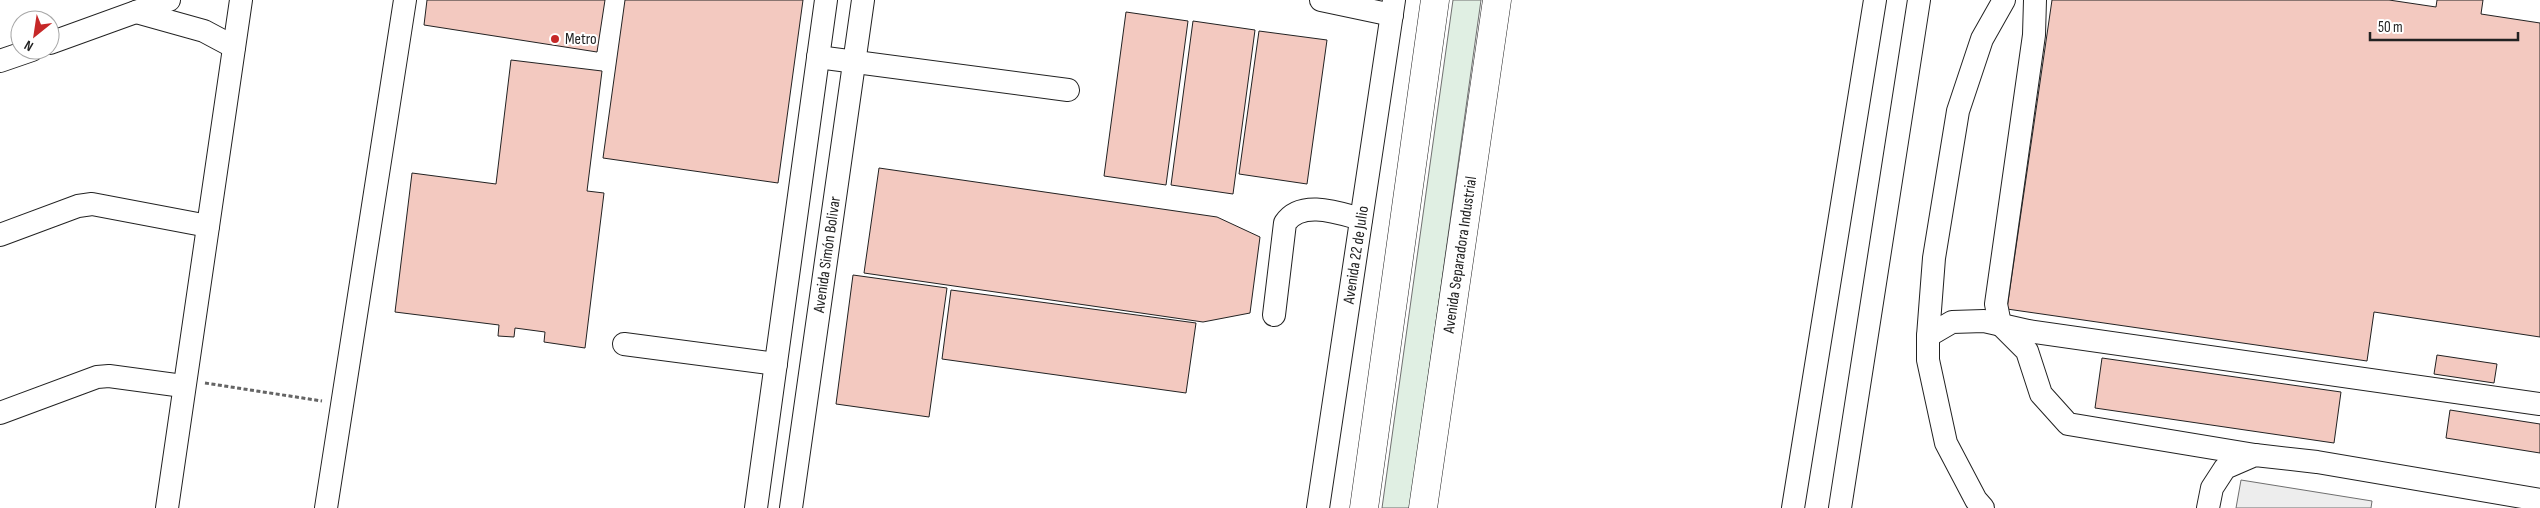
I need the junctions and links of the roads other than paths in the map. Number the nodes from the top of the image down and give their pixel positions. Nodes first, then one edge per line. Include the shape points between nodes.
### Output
1 (169, 0) edge
2 (241, 0) edge
3 (405, 0) edge
4 (826, 0) edge
5 (863, 0) edge
6 (1321, 0) edge
7 (1435, 0) edge
8 (1497, 0) edge
9 (1875, 0) edge
10 (1919, 0) edge
11 (2004, 0) edge
12 (2035, 0) edge
13 (1393, 8) edge
14 (136, 12) junction
15 (60, 39) edge
16 (234, 47) junction
17 (818, 57) junction
18 (855, 62) junction
19 (1068, 90) dead end
20 (1362, 219) junction
21 (208, 226) junction
22 (0, 235) edge
23 (1274, 315) dead end
24 (2000, 324) junction
25 (1928, 336) junction
26 (624, 344) dead end
27 (776, 364) junction
28 (184, 383) junction
29 (2540, 404) edge
30 (0, 413) edge
31 (2255, 455) junction
32 (2540, 500) edge
33 (166, 508) edge
34 (326, 508) edge
35 (756, 508) edge
36 (791, 508) edge
37 (1318, 508) edge
38 (1364, 508) edge
39 (1423, 508) edge
40 (1793, 508) edge
41 (1840, 508) edge
42 (1983, 508) edge
43 (2208, 508) edge

1 - 14 street
2 - 16 street
3 - 34 street
4 - 17 street
5 - 18 street, Avenida Simón Bolivar
6 - 13 street
7 - 38 main road
8 - 39 main road, Avenida Separadora Industrial
9 - 40 street
10 - 41 street
11 - 25 street via 1982,39 1958,111 1934,258
12 - 24 street via 2034,35 1996,304
13 - 20 street, Avenida 22 de Julio
14 - 15 street
14 - 16 street via 204,31
16 - 21 street
17 - 18 street
17 - 27 street
18 - 19 street
18 - 36 street, Avenida Simón Bolivar
20 - 23 street via 1329,210 1302,211 1290,216 1285,223
20 - 37 street, Avenida 22 de Julio
21 - 22 street via 92,204 78,206
21 - 28 street
24 - 25 street via 1952,322
24 - 29 street via 2028,331
24 - 31 street via 2027,351 2041,394 2068,424
25 - 42 street via 1928,360 1946,443
26 - 27 street
27 - 35 street
28 - 30 street via 97,377
28 - 33 street
31 - 32 street via 2317,462
31 - 43 street via 2225,468 2212,488

